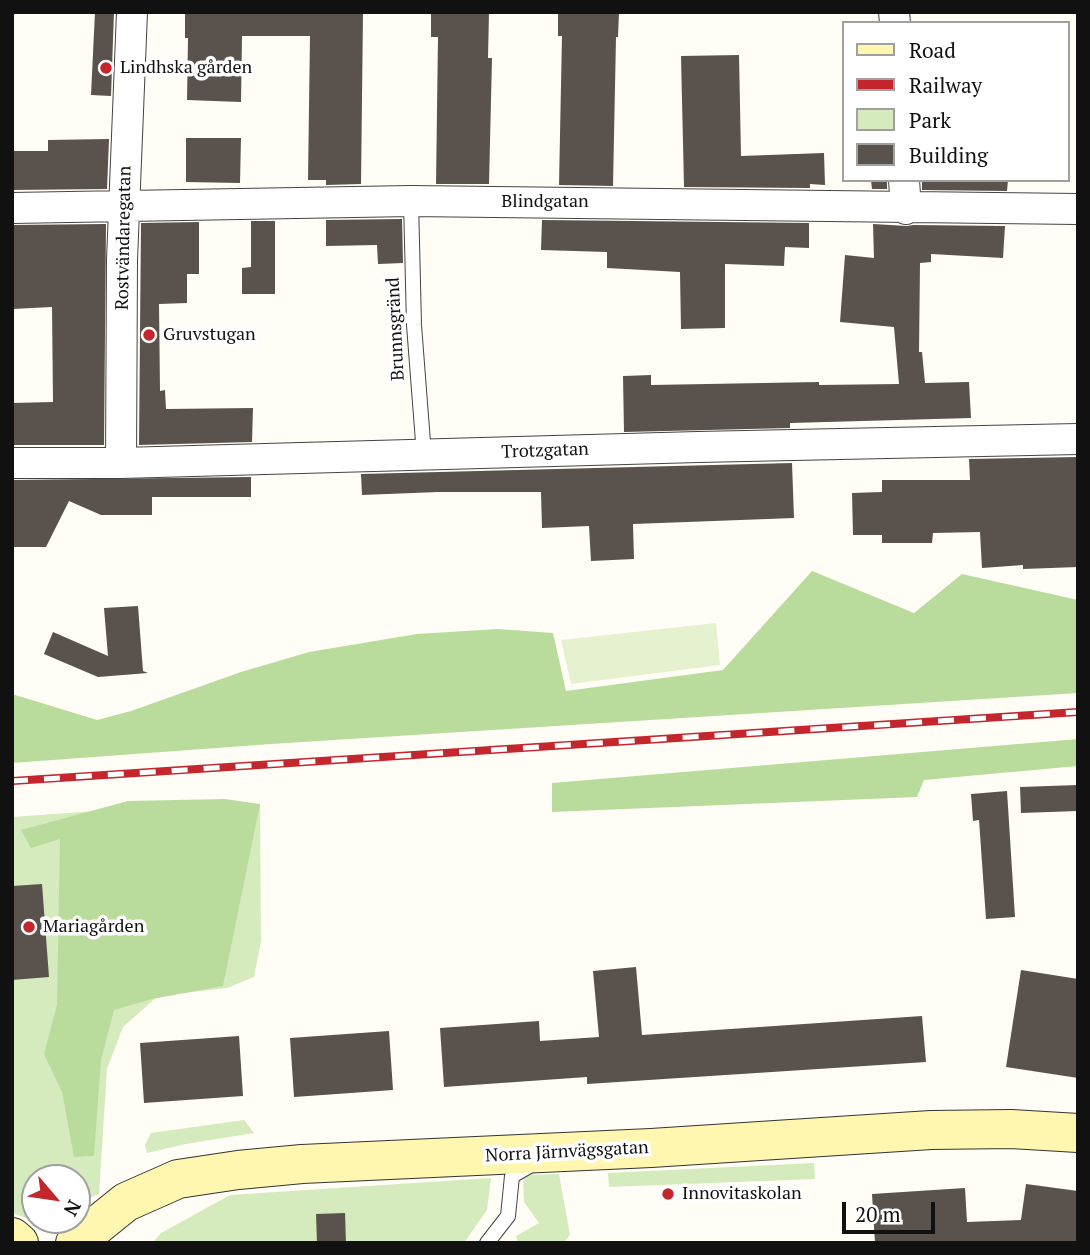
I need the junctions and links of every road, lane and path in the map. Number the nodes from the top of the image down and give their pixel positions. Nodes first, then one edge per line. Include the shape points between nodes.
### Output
1 (132, 12) edge
2 (905, 194) edge
3 (411, 201) junction
4 (124, 207) junction
5 (12, 208) edge
6 (1078, 209) edge
7 (1078, 439) edge
8 (424, 455) junction
9 (12, 463) edge
10 (121, 463) junction
11 (1078, 1133) edge
12 (552, 1152) junction
13 (12, 1237) edge
14 (19, 1243) edge
15 (75, 1243) edge
16 (487, 1243) edge

1 - 4 street, Rostvändaregatan
2 - 3 street, Blindgatan
2 - 6 street, Blindgatan
3 - 4 street, Blindgatan
3 - 8 lane, Brunnsgränd
4 - 5 street, Blindgatan
4 - 10 street, Rostvändaregatan
7 - 8 street, Trotzgatan
8 - 10 street, Trotzgatan
9 - 10 street, Trotzgatan
11 - 12 street, Norra Järnvägsgatan via 931,1129
12 - 15 street, Norra Järnvägsgatan via 302,1164 178,1179 126,1202
12 - 16 lane via 512,1176 508,1216
13 - 14 street

